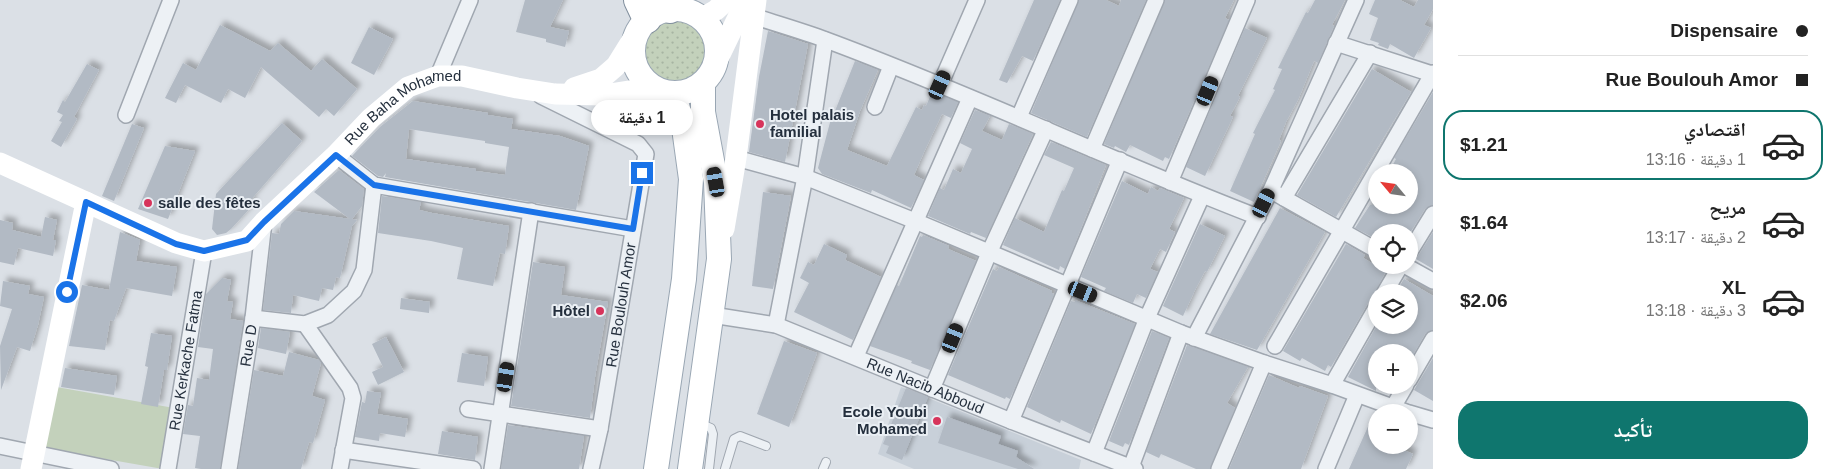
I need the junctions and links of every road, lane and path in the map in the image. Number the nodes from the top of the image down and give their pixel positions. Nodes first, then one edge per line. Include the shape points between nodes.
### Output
1 (171, 0) edge
2 (470, 0) edge
3 (727, 0) edge
4 (977, 0) edge
5 (1070, 0) edge
6 (1156, 0) edge
7 (1247, 0) edge
8 (1356, 0) edge
9 (751, 5) edge
10 (652, 12) edge
11 (702, 18) junction
12 (825, 40) junction
13 (1336, 43) junction
14 (1370, 53) junction
15 (891, 66) junction
16 (709, 74) junction
17 (1433, 74) edge
18 (438, 76) junction
19 (940, 85) junction
20 (530, 90) junction
21 (666, 92) junction
22 (555, 94) junction
23 (970, 98) junction
24 (875, 107) dead end
25 (126, 115) dead end
26 (1019, 117) junction
27 (1046, 129) junction
28 (1092, 148) junction
29 (336, 155) junction
30 (736, 158) junction
31 (1120, 160) junction
32 (0, 163) edge
33 (805, 177) junction
34 (1170, 182) junction
35 (374, 185) junction
36 (1270, 190) junction
37 (1202, 196) junction
38 (1284, 198) junction
39 (86, 202) junction
40 (532, 212) junction
41 (1433, 214) edge
42 (689, 216) junction
43 (1258, 217) junction
44 (916, 221) junction
45 (264, 222) junction
46 (633, 229) junction
47 (1342, 232) junction
48 (1418, 238) edge
49 (1368, 246) edge
50 (204, 251) junction
51 (988, 253) junction
52 (719, 259) junction
53 (1418, 273) edge
54 (1433, 281) edge
55 (1068, 286) junction
56 (712, 315) junction
57 (253, 318) junction
58 (1147, 318) junction
59 (1368, 322) edge
60 (305, 324) junction
61 (776, 325) junction
62 (1188, 335) junction
63 (1433, 339) edge
64 (1275, 346) dead end
65 (856, 356) junction
66 (1264, 363) junction
67 (1418, 365) edge
68 (1332, 385) junction
69 (932, 390) junction
70 (1357, 395) junction
71 (1382, 404) edge
72 (468, 409) dead end
73 (500, 414) junction
74 (1418, 416) edge
75 (1433, 420) edge
76 (1011, 421) junction
77 (697, 422) junction
78 (600, 429) junction
79 (0, 446) edge
80 (766, 446) dead end
81 (343, 450) junction
82 (1094, 453) junction
83 (32, 461) edge
84 (1108, 464) edge
85 (1133, 468) edge
86 (111, 469) edge
87 (168, 469) edge
88 (230, 469) edge
89 (340, 469) edge
90 (473, 469) edge
91 (492, 469) edge
92 (591, 469) edge
93 (656, 469) edge
94 (672, 469) edge
95 (690, 469) edge
96 (709, 469) edge
97 (725, 469) edge
98 (1219, 469) edge
99 (1326, 469) edge

1 - 25 street
2 - 18 street
3 - 11 main road
4 - 19 street
5 - 26 street
6 - 28 street
7 - 34 street
8 - 13 street
9 - 12 street
9 - 16 main road via 740,13
9 - 30 main road
10 - 11 main road via 689,11
10 - 21 main road via 634,43 634,57 638,71 647,82
10 - 22 main road via 616,66 601,80
11 - 16 main road via 716,39 718,52
12 - 15 street
12 - 33 street
13 - 14 street
13 - 36 street
14 - 17 street
14 - 38 street
15 - 19 street
15 - 24 street
16 - 21 main road via 694,89
16 - 52 main road via 703,112 716,182
17 - 47 street
18 - 20 main road, Rue Baha Mohamed via 462,76
18 - 29 main road, Rue Baha Mohamed via 408,87 371,118
19 - 23 street
20 - 22 main road, Rue Baha Mohamed
20 - 46 street, Rue Boulouh Amor via 624,136 643,149 646,154
21 - 22 main road, Rue Baha Mohamed via 635,90 603,95
21 - 42 main road via 684,128 691,179
23 - 26 street
23 - 44 street
26 - 27 street
27 - 28 street
27 - 51 street
28 - 31 street
29 - 35 street
29 - 45 main road, Rue Baha Mohamed
30 - 33 street
30 - 52 main road
31 - 34 street
31 - 55 street
32 - 39 main road
33 - 44 street
33 - 61 street
34 - 37 street
35 - 40 street
35 - 60 street via 364,270 354,291 328,316
36 - 38 street
36 - 43 street
37 - 43 street
37 - 58 street
38 - 47 street
39 - 50 main road via 176,244
39 - 83 main road
40 - 46 street
40 - 73 street
41 - 48 street
42 - 93 main road via 684,279
42 - 94 main road via 696,301
43 - 62 street
44 - 51 street
44 - 65 street
45 - 50 main road, Rue Baha Mohamed via 247,240
45 - 57 street, Rue D
46 - 78 street, Rue Boulouh Amor
47 - 49 street
47 - 64 street
50 - 87 street, Rue Kerkache Fatma
51 - 55 street
51 - 69 street
52 - 56 main road
53 - 54 street
55 - 58 street
55 - 76 street
56 - 61 street, Rue Nacib Abboud
56 - 77 main road
57 - 60 street
57 - 88 street, Rue D
58 - 62 street
58 - 82 street
59 - 68 street
60 - 81 street via 350,388 353,398
61 - 65 street, Rue Nacib Abboud
62 - 66 street
62 - 85 street
63 - 67 street
65 - 69 street, Rue Nacib Abboud
66 - 68 street
66 - 98 street
68 - 70 street
69 - 76 street, Rue Nacib Abboud
70 - 71 street
70 - 99 street
72 - 73 street
73 - 78 street
73 - 91 street
74 - 75 street
76 - 82 street, Rue Nacib Abboud
77 - 95 main road
77 - 96 lane via 707,425 713,434
78 - 92 street, Rue Boulouh Amor
79 - 83 street
80 - 97 lane via 736,437
81 - 89 street
81 - 90 street
82 - 84 street, Rue Nacib Abboud
83 - 86 street
84 - 85 street, Rue Nacib Abboud

